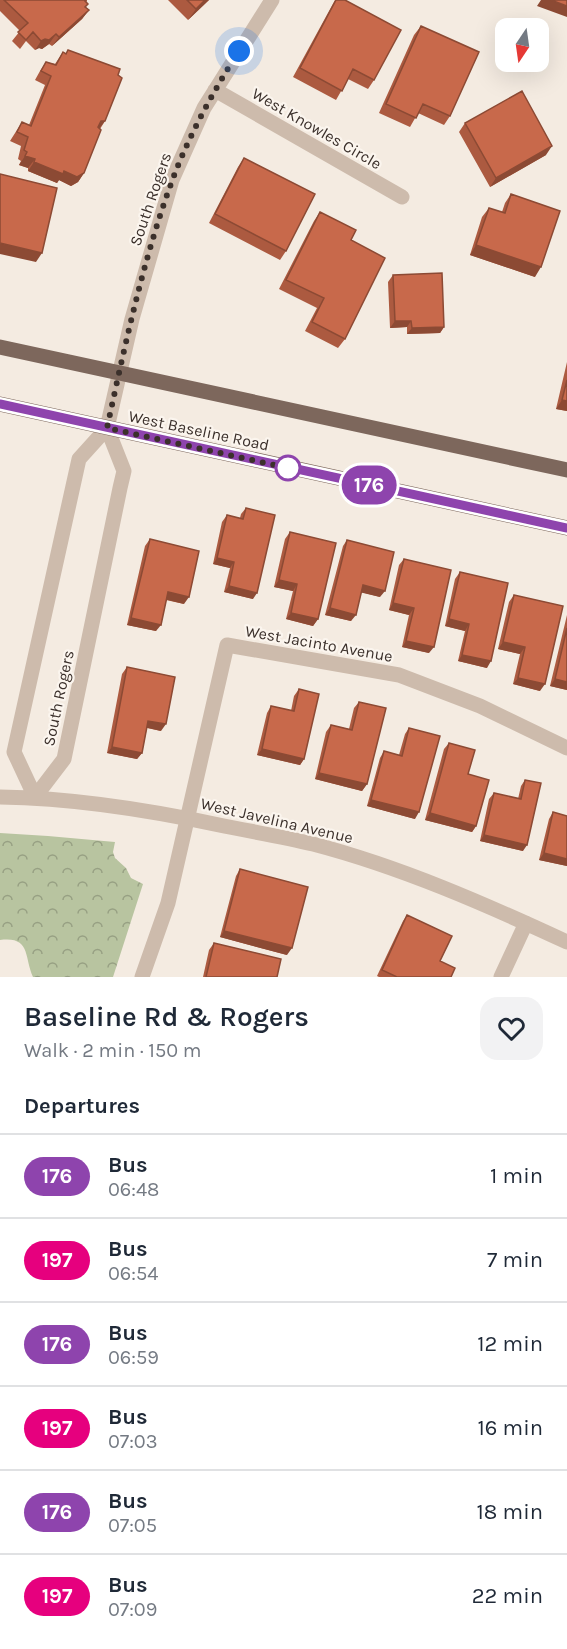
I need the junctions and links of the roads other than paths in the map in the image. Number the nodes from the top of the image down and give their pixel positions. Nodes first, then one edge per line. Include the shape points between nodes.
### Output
1 (272, 0) edge
2 (215, 90) junction
3 (402, 197) dead end
4 (0, 347) edge
5 (119, 373) junction
6 (0, 404) edge
7 (107, 428) junction
8 (567, 470) edge
9 (567, 528) edge
10 (567, 748) edge
11 (0, 797) edge
12 (35, 797) junction
13 (188, 817) junction
14 (526, 923) junction
15 (567, 942) edge
16 (142, 977) edge
17 (501, 977) edge

1 - 2 street, South Rogers
2 - 3 street, West Knowles Circle
2 - 5 street, South Rogers via 172,180
4 - 5 main road
5 - 7 street, South Rogers
5 - 8 main road
6 - 7 main road, West Baseline Road
7 - 9 main road, West Baseline Road
7 - 12 street, South Rogers via 123,471 122,479 64,759
7 - 12 street, South Rogers via 79,459 22,711 14,752
10 - 13 street, West Jacinto Avenue via 480,706 399,675 227,645
11 - 12 street, West Javelina Avenue
12 - 13 street, West Javelina Avenue
13 - 14 street, West Javelina Avenue via 313,844 388,867
13 - 16 street via 168,903
14 - 15 street, West Javelina Avenue
14 - 17 street

